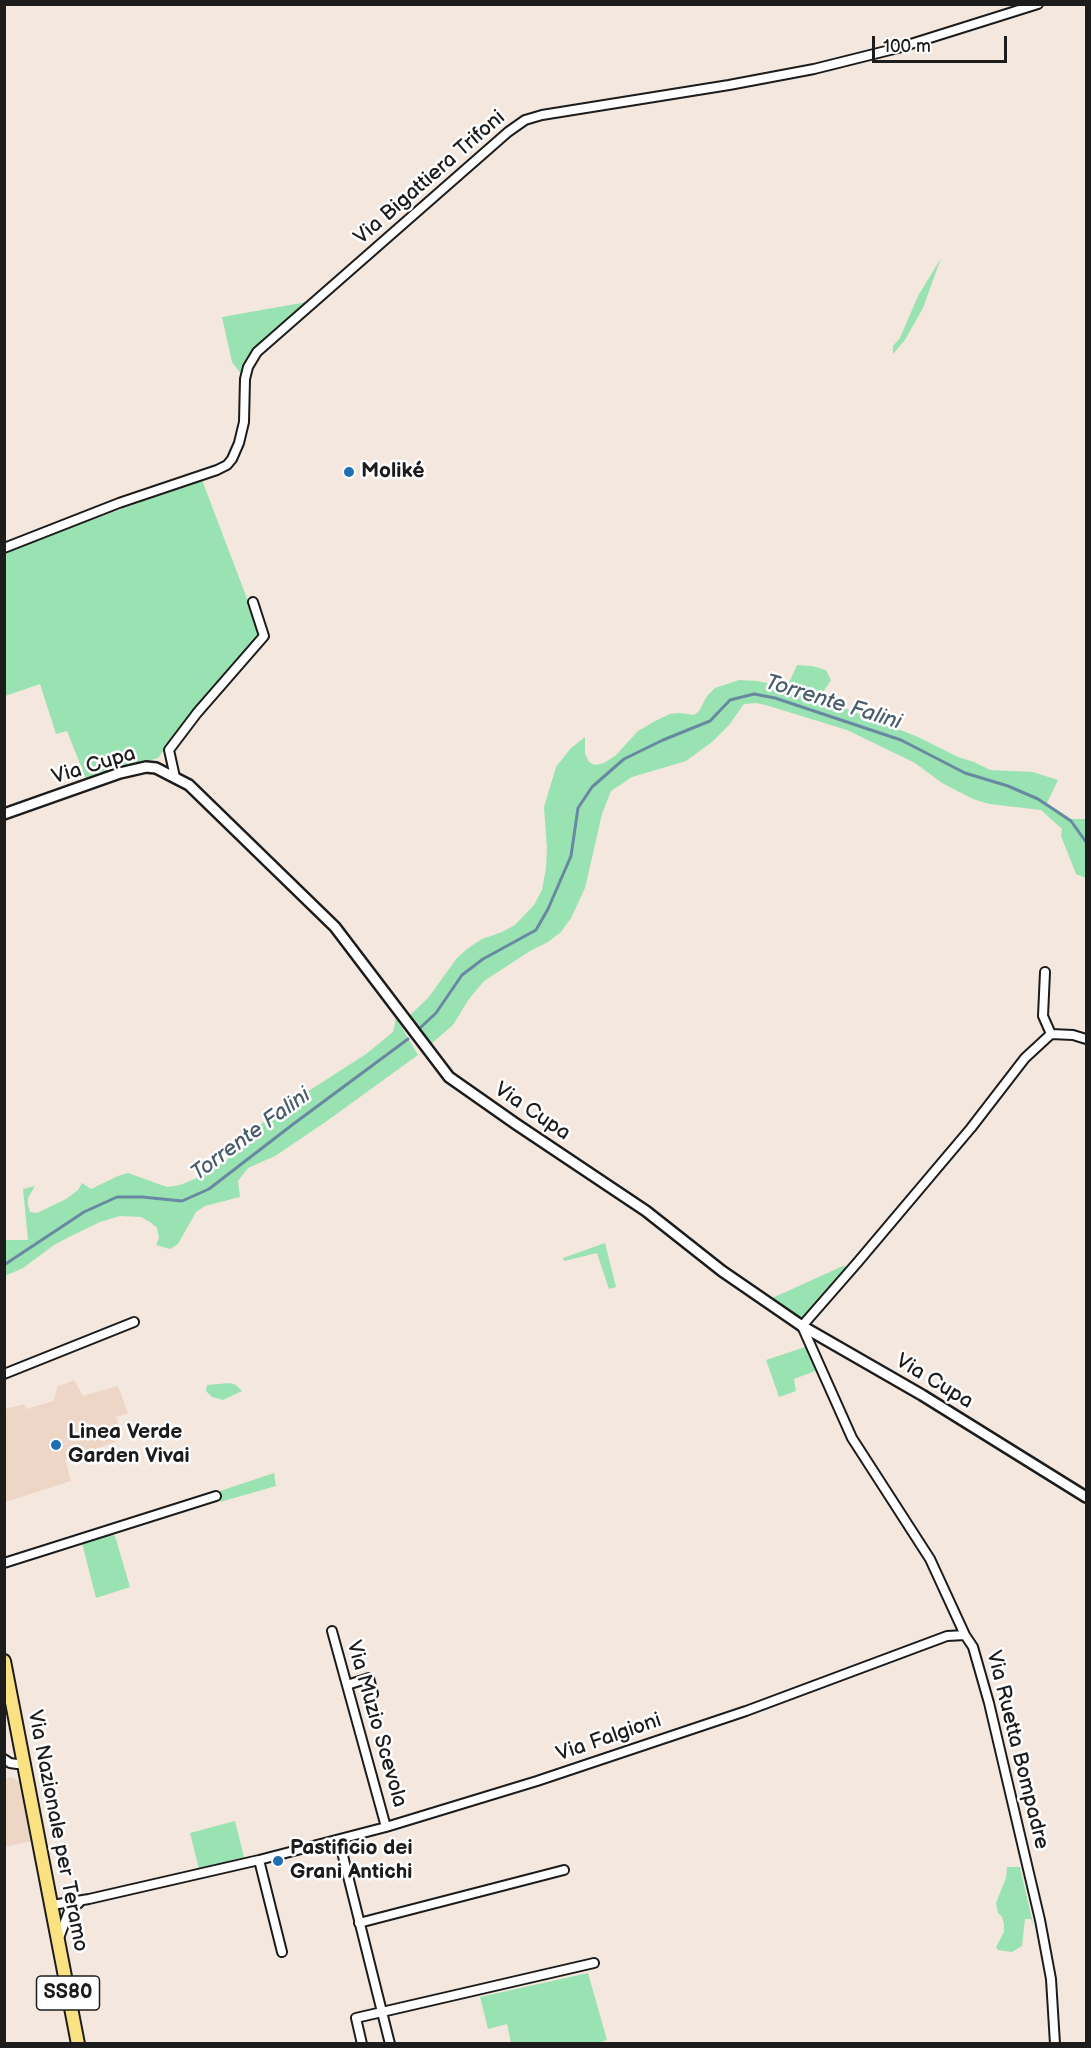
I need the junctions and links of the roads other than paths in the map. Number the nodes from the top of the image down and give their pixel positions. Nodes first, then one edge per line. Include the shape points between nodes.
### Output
1 (1038, 4) edge
2 (4, 548) edge
3 (253, 602) dead end
4 (175, 777) junction
5 (4, 814) edge
6 (1045, 972) dead end
7 (1051, 1034) junction
8 (1086, 1039) edge
9 (134, 1322) dead end
10 (802, 1326) junction
11 (4, 1374) edge
12 (216, 1496) dead end
13 (1086, 1497) edge
14 (4, 1563) edge
15 (332, 1631) dead end
16 (965, 1635) junction
17 (4, 1661) edge
18 (347, 1685) junction
19 (374, 1694) dead end
20 (4, 1759) edge
21 (24, 1763) junction
22 (386, 1827) junction
23 (339, 1840) junction
24 (259, 1860) junction
25 (564, 1870) dead end
26 (89, 1899) junction
27 (52, 1905) junction
28 (359, 1923) junction
29 (58, 1943) junction
30 (282, 1952) dead end
31 (594, 1963) dead end
32 (381, 2011) junction
33 (78, 2043) edge
34 (362, 2043) edge
35 (390, 2043) edge
36 (1055, 2043) edge

1 - 2 street, Via Bigattiera Trifoni via 814,69 525,120 257,352 245,379 244,422 239,443 226,465
3 - 4 street via 264,636 169,750
4 - 5 street, Via Cupa via 146,767
4 - 10 street, Via Cupa via 189,785 335,927 449,1077 646,1211 722,1272
6 - 7 street via 1042,1016
7 - 8 street
7 - 10 street via 1025,1058 971,1128
9 - 11 street
10 - 13 street, Via Cupa
10 - 16 street, Via Ruetta Bompadre via 852,1438 930,1559
12 - 14 street
15 - 18 street, Via Muzio Scevola
16 - 22 street, Via Falgioni via 947,1636 746,1711
16 - 36 street, Via Ruetta Bompadre via 973,1647 989,1704 1040,1920 1051,1979
17 - 21 main road, Via Nazionale per Teramo / SS80
18 - 19 street via 369,1678
18 - 22 street, Via Muzio Scevola
20 - 21 street
21 - 27 main road, Via Nazionale per Teramo / SS80
22 - 23 street, Via Falgioni
23 - 24 street, Via Falgioni
23 - 28 street
24 - 26 street, Via Falgioni
24 - 30 street
25 - 28 street
26 - 27 street, Via Falgioni
26 - 29 street, Via Falgioni via 69,1911
27 - 29 main road, Via Nazionale per Teramo / SS80
28 - 32 street
29 - 33 main road, Via Nazionale per Teramo / SS80
31 - 32 street
32 - 34 street via 356,2018
32 - 35 street

